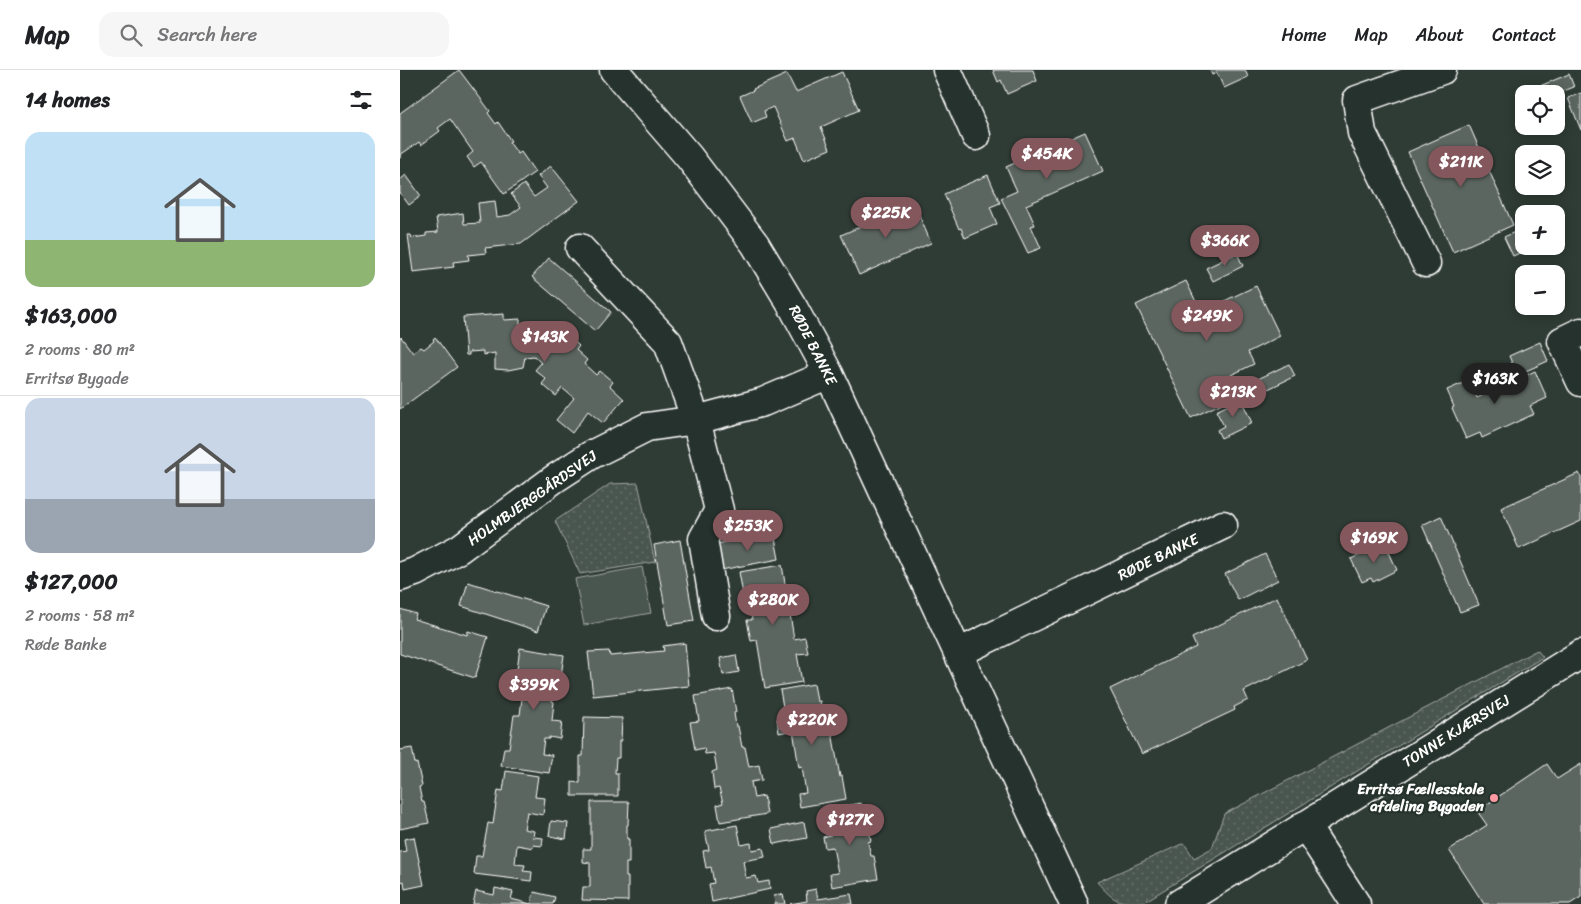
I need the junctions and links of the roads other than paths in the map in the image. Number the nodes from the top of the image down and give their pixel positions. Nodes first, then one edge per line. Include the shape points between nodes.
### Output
1 (614, 70) edge
2 (947, 70) edge
3 (1442, 70) edge
4 (976, 136) dead end
5 (580, 248) dead end
6 (1426, 263) dead end
7 (1581, 332) edge
8 (829, 374) junction
9 (1581, 382) edge
10 (696, 420) junction
11 (1224, 525) dead end
12 (400, 577) edge
13 (716, 616) dead end
14 (958, 653) junction
15 (1581, 654) edge
16 (1305, 825) junction
17 (1074, 904) edge
18 (1179, 904) edge
19 (1356, 904) edge

1 - 8 street, RØDE BANKE via 689,157 755,244
2 - 4 street
3 - 6 street via 1356,100 1362,133
5 - 10 street via 668,342
7 - 9 street via 1562,341
8 - 10 street, HOLMBJERGGÅRDSVEJ via 763,402
8 - 14 street, RØDE BANKE
10 - 12 street, HOLMBJERGGÅRDSVEJ via 647,427 591,455 459,549
10 - 13 street via 719,510 703,539
11 - 14 street, RØDE BANKE
14 - 17 street, RØDE BANKE
15 - 16 street, TONNE KJÆRSVEJ
16 - 18 street, TONNE KJÆRSVEJ
16 - 19 street

